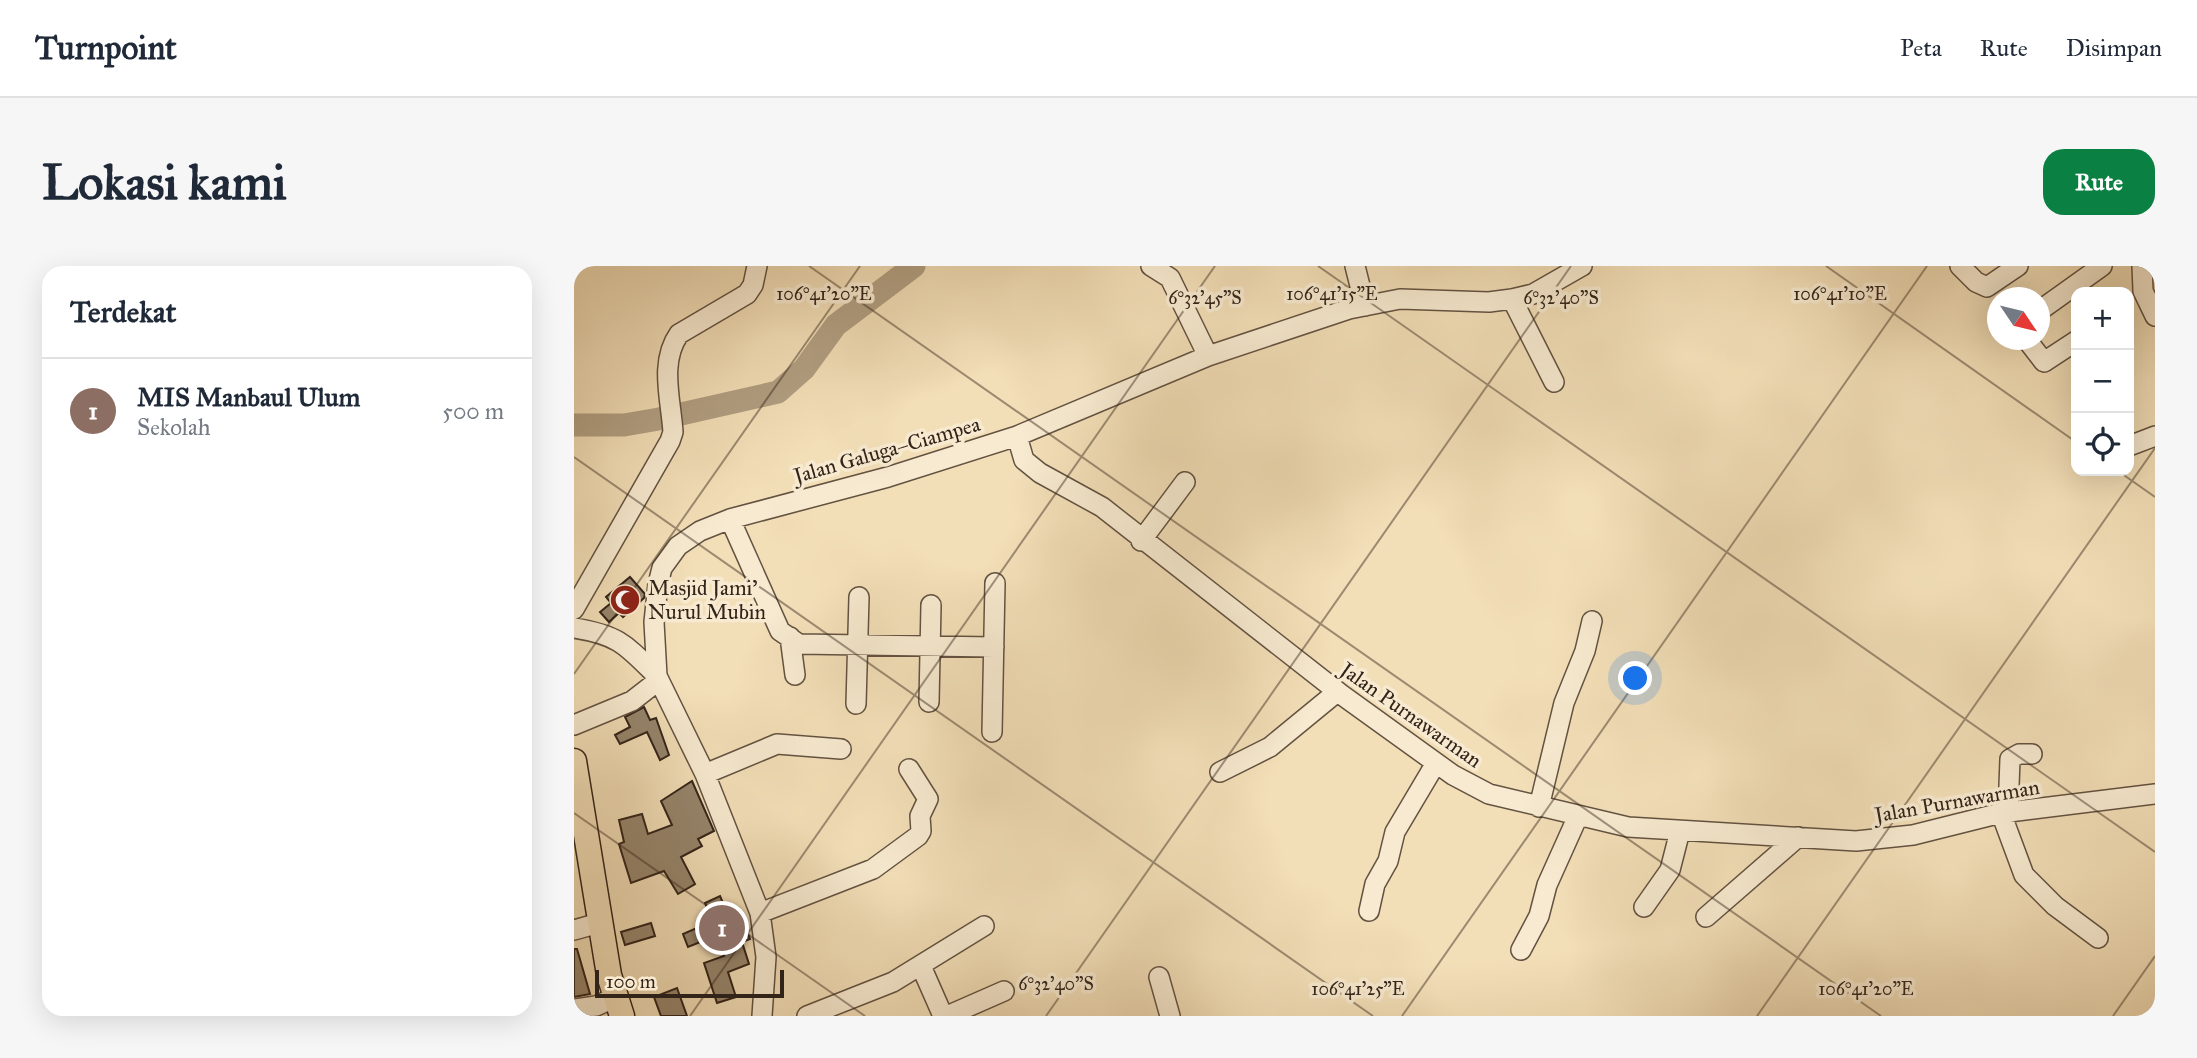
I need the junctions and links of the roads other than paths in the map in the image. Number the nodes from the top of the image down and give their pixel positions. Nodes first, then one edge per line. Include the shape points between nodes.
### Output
1 (757, 266) edge
2 (1151, 266) edge
3 (1355, 266) edge
4 (1582, 266) edge
5 (1960, 266) edge
6 (2018, 266) edge
7 (2102, 266) edge
8 (2142, 281) edge
9 (1998, 287) edge
10 (1987, 290) edge
11 (1512, 299) junction
12 (2050, 303) edge
13 (1365, 306) junction
14 (2155, 316) edge
15 (2071, 344) edge
16 (2035, 350) edge
17 (1208, 356) junction
18 (1554, 382) dead end
19 (1017, 436) junction
20 (2155, 436) edge
21 (2134, 444) edge
22 (1185, 482) dead end
23 (730, 519) junction
24 (1141, 541) junction
25 (995, 583) dead end
26 (859, 597) dead end
27 (931, 605) dead end
28 (574, 609) edge
29 (1592, 621) dead end
30 (574, 628) edge
31 (790, 637) junction
32 (859, 645) junction
33 (931, 646) junction
34 (994, 648) junction
35 (795, 675) dead end
36 (658, 678) junction
37 (1337, 692) junction
38 (929, 702) dead end
39 (856, 704) dead end
40 (574, 725) edge
41 (992, 732) dead end
42 (841, 749) dead end
43 (2032, 754) dead end
44 (574, 761) edge
45 (1436, 763) junction
46 (909, 769) dead end
47 (1220, 772) dead end
48 (705, 774) junction
49 (2155, 794) edge
50 (1539, 807) junction
51 (2004, 812) junction
52 (1578, 816) junction
53 (1681, 831) junction
54 (1798, 838) junction
55 (1644, 907) dead end
56 (1369, 911) dead end
57 (760, 913) junction
58 (1706, 917) dead end
59 (600, 923) junction
60 (984, 926) dead end
61 (574, 930) edge
62 (2098, 938) dead end
63 (1521, 950) dead end
64 (921, 966) junction
65 (1159, 978) dead end
66 (1004, 991) dead end
67 (619, 1007) edge
68 (574, 1009) edge
69 (762, 1016) edge
70 (807, 1016) edge
71 (945, 1016) edge
72 (1170, 1016) edge

1 - 28 street via 747,294 673,342 667,360 673,432
2 - 17 street via 1170,278
3 - 13 street
4 - 11 street, Jalan Galuga–Ciampea via 1533,294
5 - 10 street
6 - 9 street
7 - 12 street
8 - 14 street
11 - 13 street, Jalan Galuga–Ciampea via 1400,299
11 - 18 street
13 - 17 street, Jalan Galuga–Ciampea
15 - 16 street via 2045,362
17 - 19 street, Jalan Galuga–Ciampea
19 - 23 street, Jalan Galuga–Ciampea via 888,477
19 - 24 street, Jalan Purnawarman via 1024,460 1102,508
20 - 21 street
22 - 24 street
23 - 31 street via 780,631
23 - 36 street, Jalan Galuga–Ciampea via 678,546 662,568 654,622
24 - 37 street, Jalan Purnawarman
25 - 34 street
26 - 32 street
27 - 33 street
29 - 50 street via 1564,703
30 - 36 street via 624,643
31 - 32 street via 799,644
31 - 35 street
32 - 33 street
32 - 39 street
33 - 34 street
33 - 38 street
34 - 41 street
36 - 40 street via 632,701
36 - 48 street, Jalan Galuga–Ciampea
37 - 45 street, Jalan Purnawarman
37 - 47 street via 1270,747
42 - 48 street via 777,744
43 - 51 street via 2010,759
44 - 59 main road
45 - 50 street, Jalan Purnawarman via 1489,794
45 - 56 street via 1395,832
46 - 57 street via 928,799 920,816 920,834 873,869
48 - 57 street, Jalan Galuga–Ciampea
49 - 51 street, Jalan Purnawarman
50 - 52 street, Jalan Purnawarman
51 - 54 street, Jalan Purnawarman via 1885,839
51 - 62 street via 2024,875 2055,906
52 - 53 street, Jalan Purnawarman via 1628,827
52 - 63 street
53 - 54 street, Jalan Purnawarman
53 - 55 street via 1670,870
54 - 58 street
57 - 69 street, Jalan Galuga–Ciampea via 766,957
59 - 61 street
59 - 67 main road
60 - 64 street
64 - 70 street
64 - 71 street
65 - 72 street
66 - 71 street
67 - 68 street

